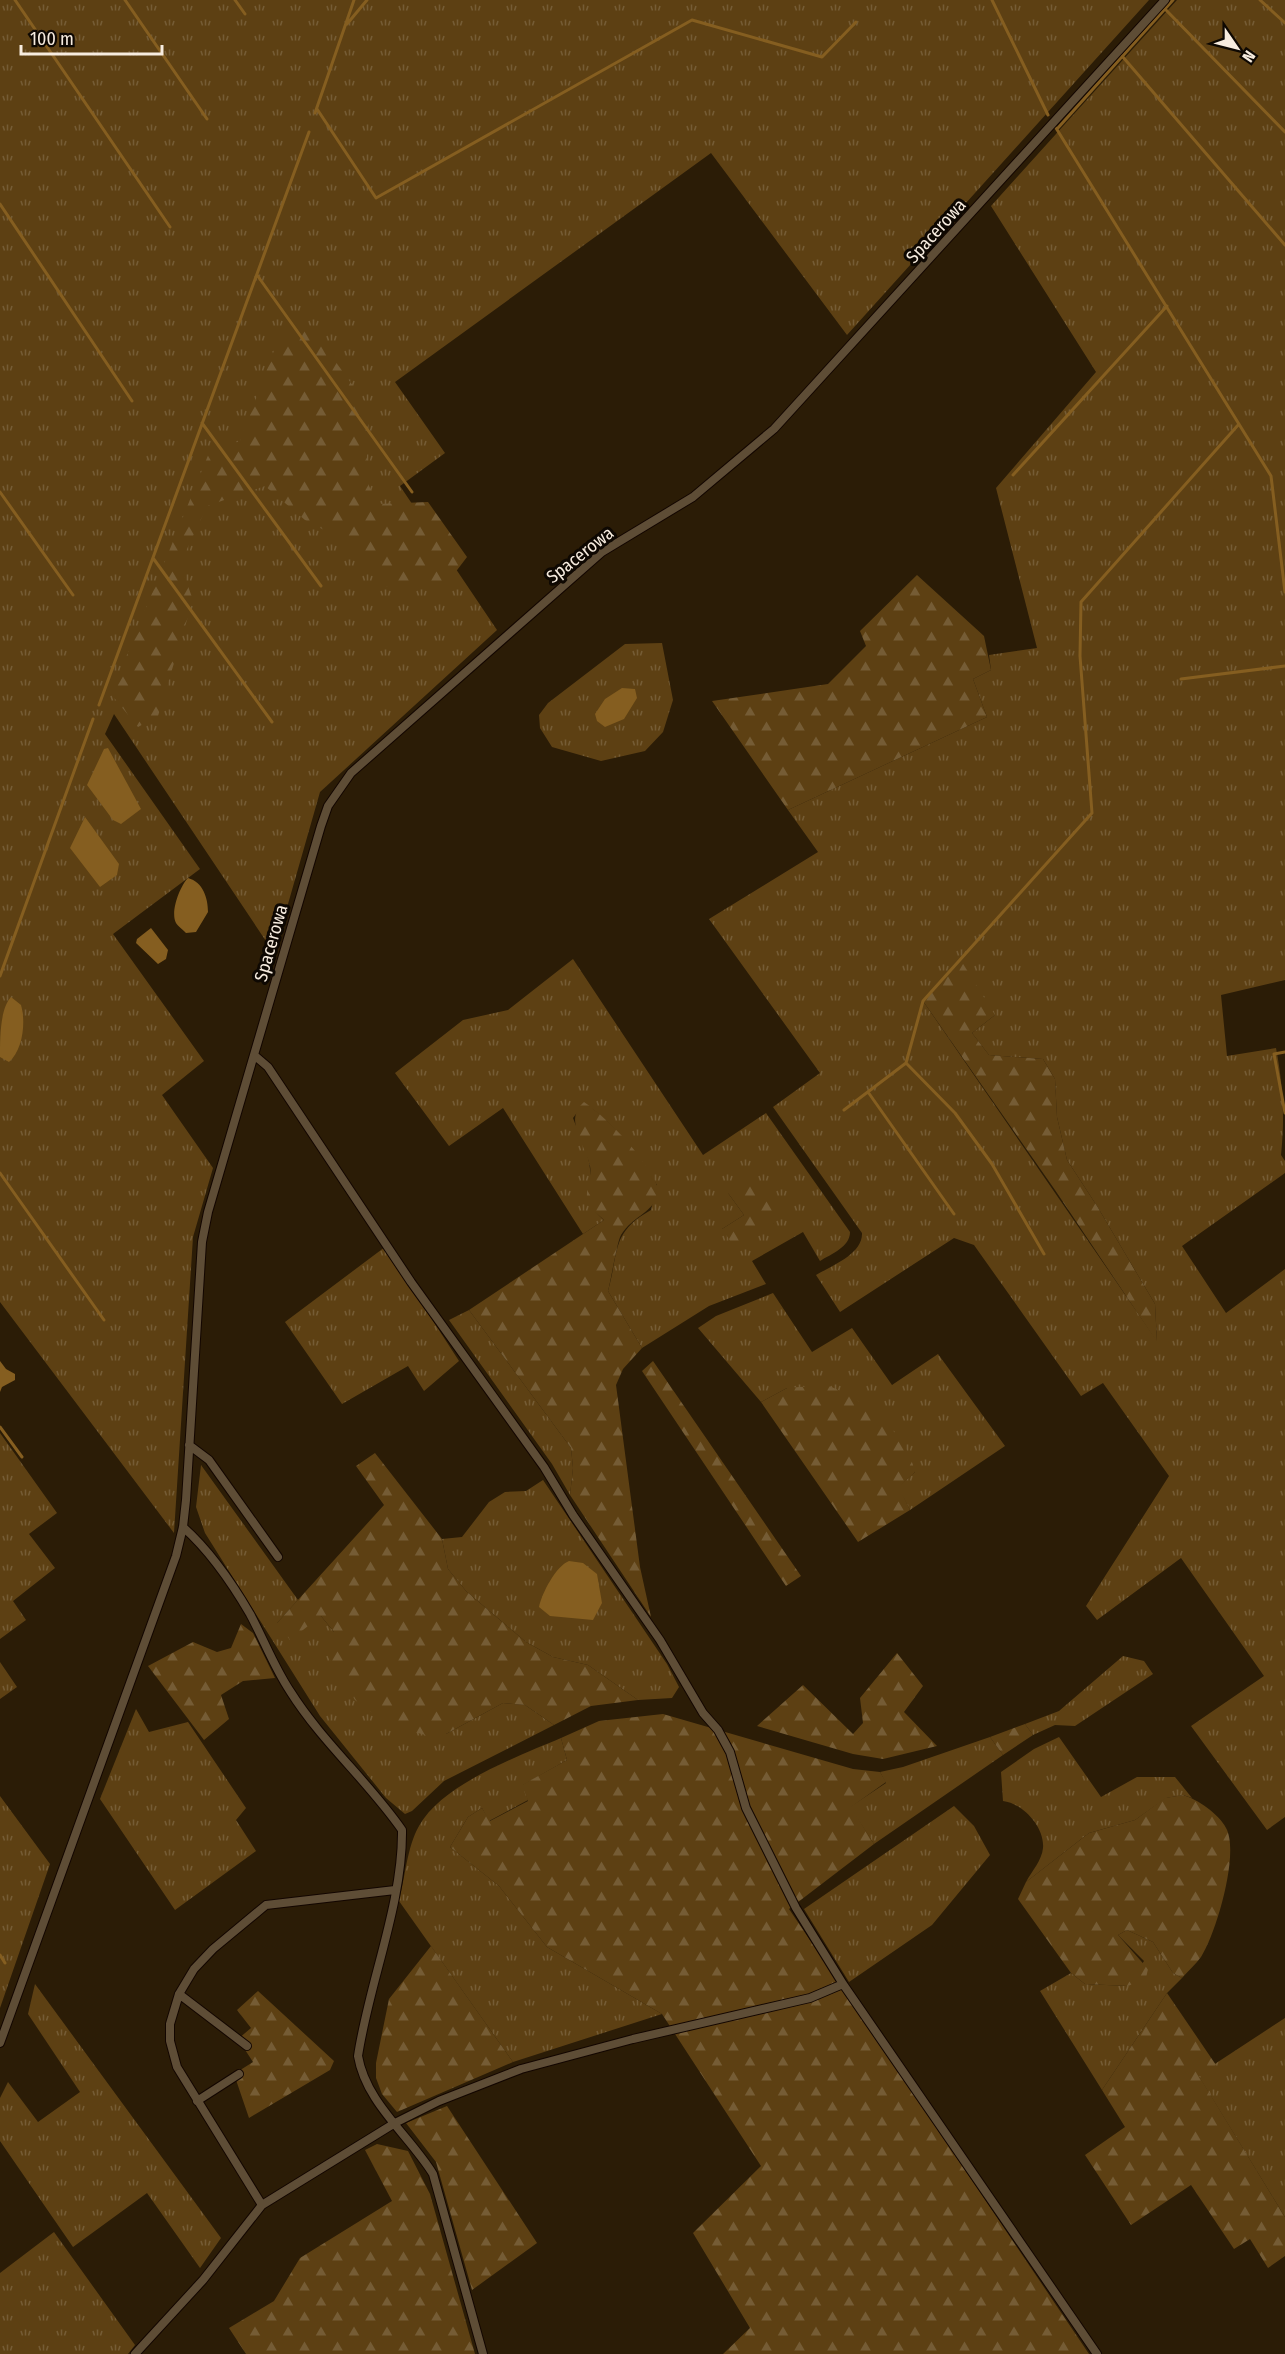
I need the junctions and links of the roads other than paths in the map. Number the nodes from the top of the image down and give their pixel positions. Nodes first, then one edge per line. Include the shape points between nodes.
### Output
1 (1164, 0) edge
2 (254, 1055) junction
3 (189, 1445) junction
4 (183, 1527) junction
5 (278, 1557) dead end
6 (395, 1890) junction
7 (843, 1984) junction
8 (179, 1994) junction
9 (0, 2043) edge
10 (247, 2046) dead end
11 (239, 2074) dead end
12 (197, 2101) junction
13 (395, 2122) junction
14 (262, 2205) junction
15 (135, 2354) edge
16 (483, 2354) edge
17 (1097, 2354) edge

1 - 2 street, Spacerowa via 774,429 693,497 602,552 351,773 328,806 321,826
2 - 3 street, Spacerowa via 202,1242
2 - 7 street via 268,1067 411,1281 544,1467 660,1640 703,1713 718,1730 730,1752 746,1808 770,1859
3 - 4 street, Spacerowa
3 - 5 street via 209,1460
4 - 6 street via 220,1569 250,1615 290,1692 402,1830
4 - 9 street, Spacerowa via 176,1556
6 - 8 street via 266,1905 213,1949 194,1969
6 - 13 street via 358,2056 361,2073 373,2096
7 - 13 street via 810,1998 521,2069
7 - 17 street
8 - 10 street
8 - 12 street via 170,2024 170,2041 177,2067
11 - 12 street
12 - 14 street
13 - 14 street
13 - 16 street via 433,2174
14 - 15 street via 203,2280

